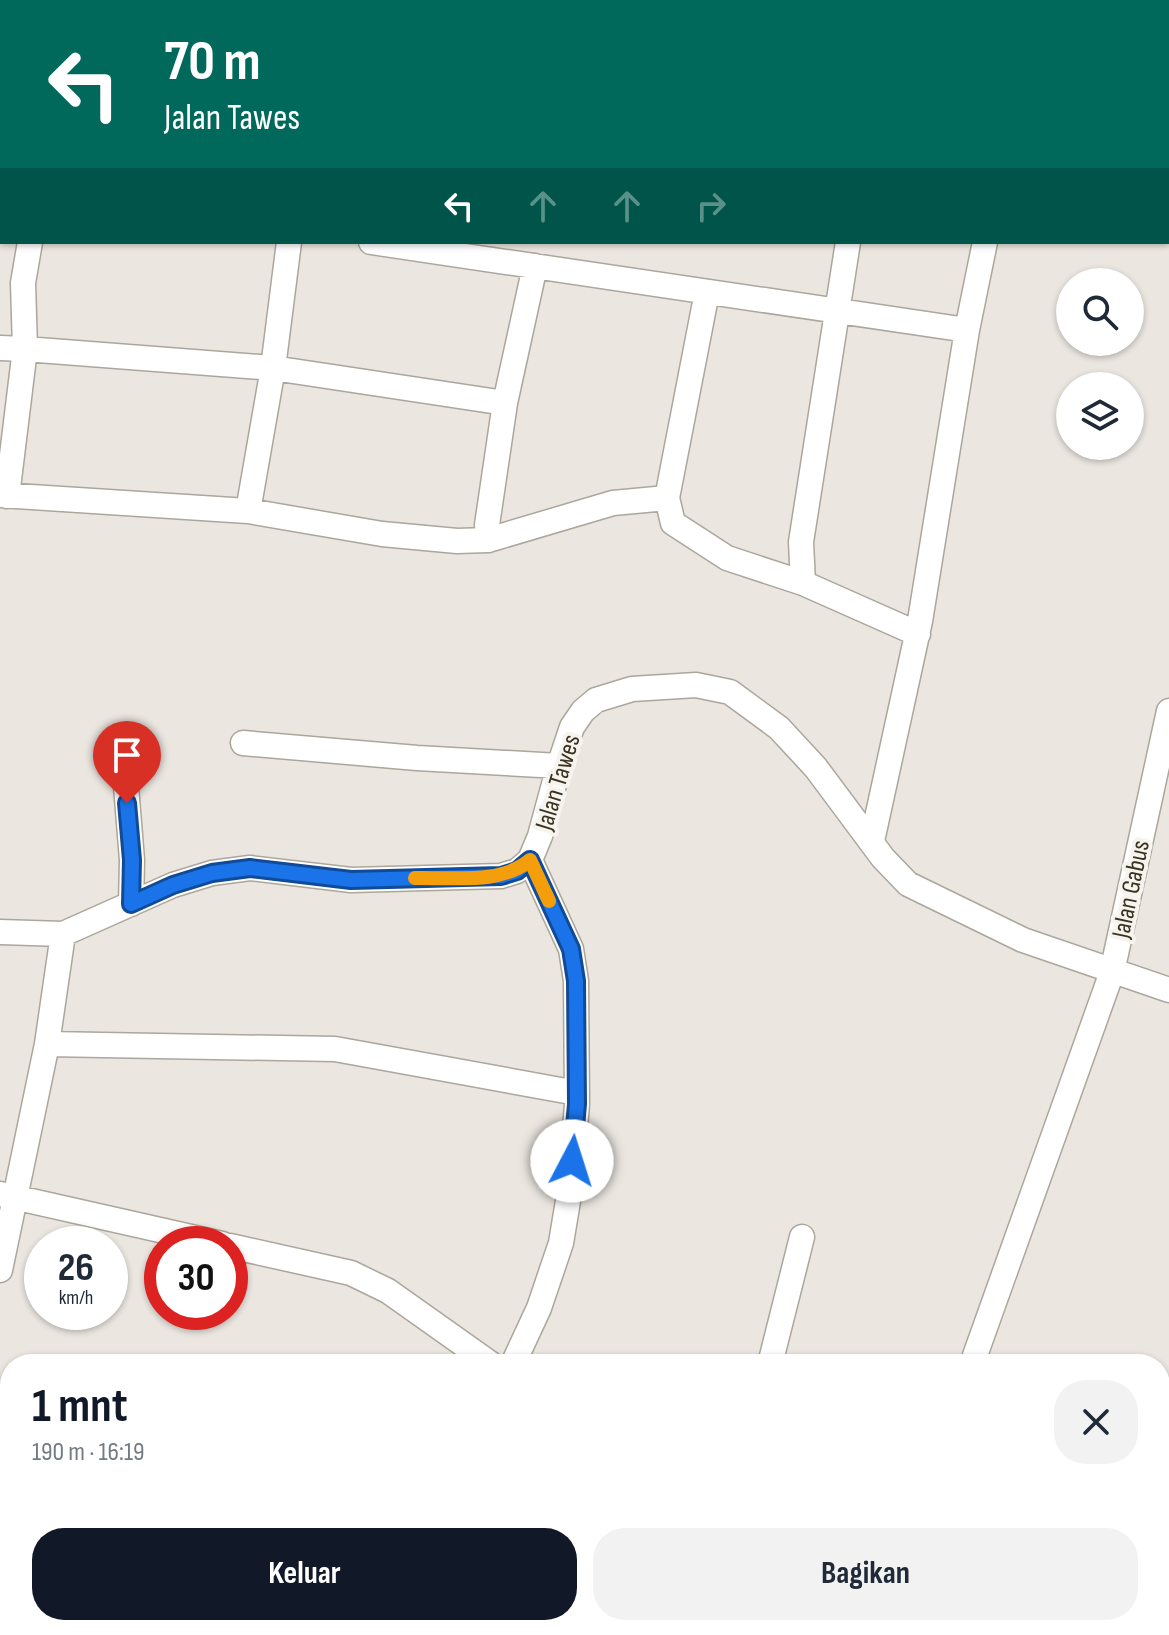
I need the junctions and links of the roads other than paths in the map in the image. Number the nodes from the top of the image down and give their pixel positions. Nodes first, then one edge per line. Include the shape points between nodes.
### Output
1 (30, 244) edge
2 (289, 244) edge
3 (385, 244) edge
4 (848, 244) edge
5 (985, 244) edge
6 (535, 266) junction
7 (707, 292) junction
8 (837, 312) junction
9 (967, 330) junction
10 (0, 348) edge
11 (25, 349) junction
12 (273, 368) junction
13 (505, 403) junction
14 (4, 495) edge
15 (667, 498) junction
16 (248, 511) junction
17 (488, 540) junction
18 (803, 583) junction
19 (918, 634) junction
20 (1169, 711) edge
21 (243, 743) dead end
22 (559, 766) junction
23 (125, 774) dead end
24 (872, 841) junction
25 (530, 860) junction
26 (131, 904) junction
27 (0, 932) edge
28 (63, 934) junction
29 (1112, 972) junction
30 (1169, 990) edge
31 (47, 1044) junction
32 (577, 1093) junction
33 (7, 1196) edge
34 (144, 1227) edge
35 (802, 1237) dead end
36 (248, 1250) edge
37 (0, 1270) edge
38 (477, 1354) edge
39 (518, 1354) edge
40 (773, 1354) edge
41 (976, 1354) edge

1 - 11 street via 23,283
2 - 12 street
3 - 6 street
4 - 8 street
5 - 9 street
6 - 7 street
6 - 13 street
7 - 8 street
7 - 15 street
8 - 9 street
8 - 18 street via 801,542
9 - 19 street
10 - 11 street
11 - 12 street
11 - 14 street
12 - 13 street
12 - 16 street
13 - 17 street
14 - 16 street
15 - 17 street via 592,508
15 - 18 street via 673,523 696,540 727,558
16 - 17 street via 382,534
18 - 19 street
19 - 24 street
20 - 29 street, Jalan Gabus
21 - 22 street
22 - 24 street, Jalan Tawes via 572,727 596,700 632,689 696,685 730,692 779,728
22 - 25 street, Jalan Tawes
23 - 26 street
24 - 29 street, Jalan Tawes via 908,884 1023,940
25 - 26 street, Jalan Tawes via 501,876 351,880 250,868 212,873
25 - 32 street via 571,949
26 - 28 street, Jalan Tawes
27 - 28 street, Jalan Tawes
28 - 31 street
29 - 30 street, Jalan Tawes
29 - 41 street, Jalan Gabus
31 - 32 street via 335,1049
31 - 33 street
32 - 39 street via 561,1243
33 - 34 street
33 - 37 street
35 - 40 street
36 - 38 street via 351,1273 388,1291

